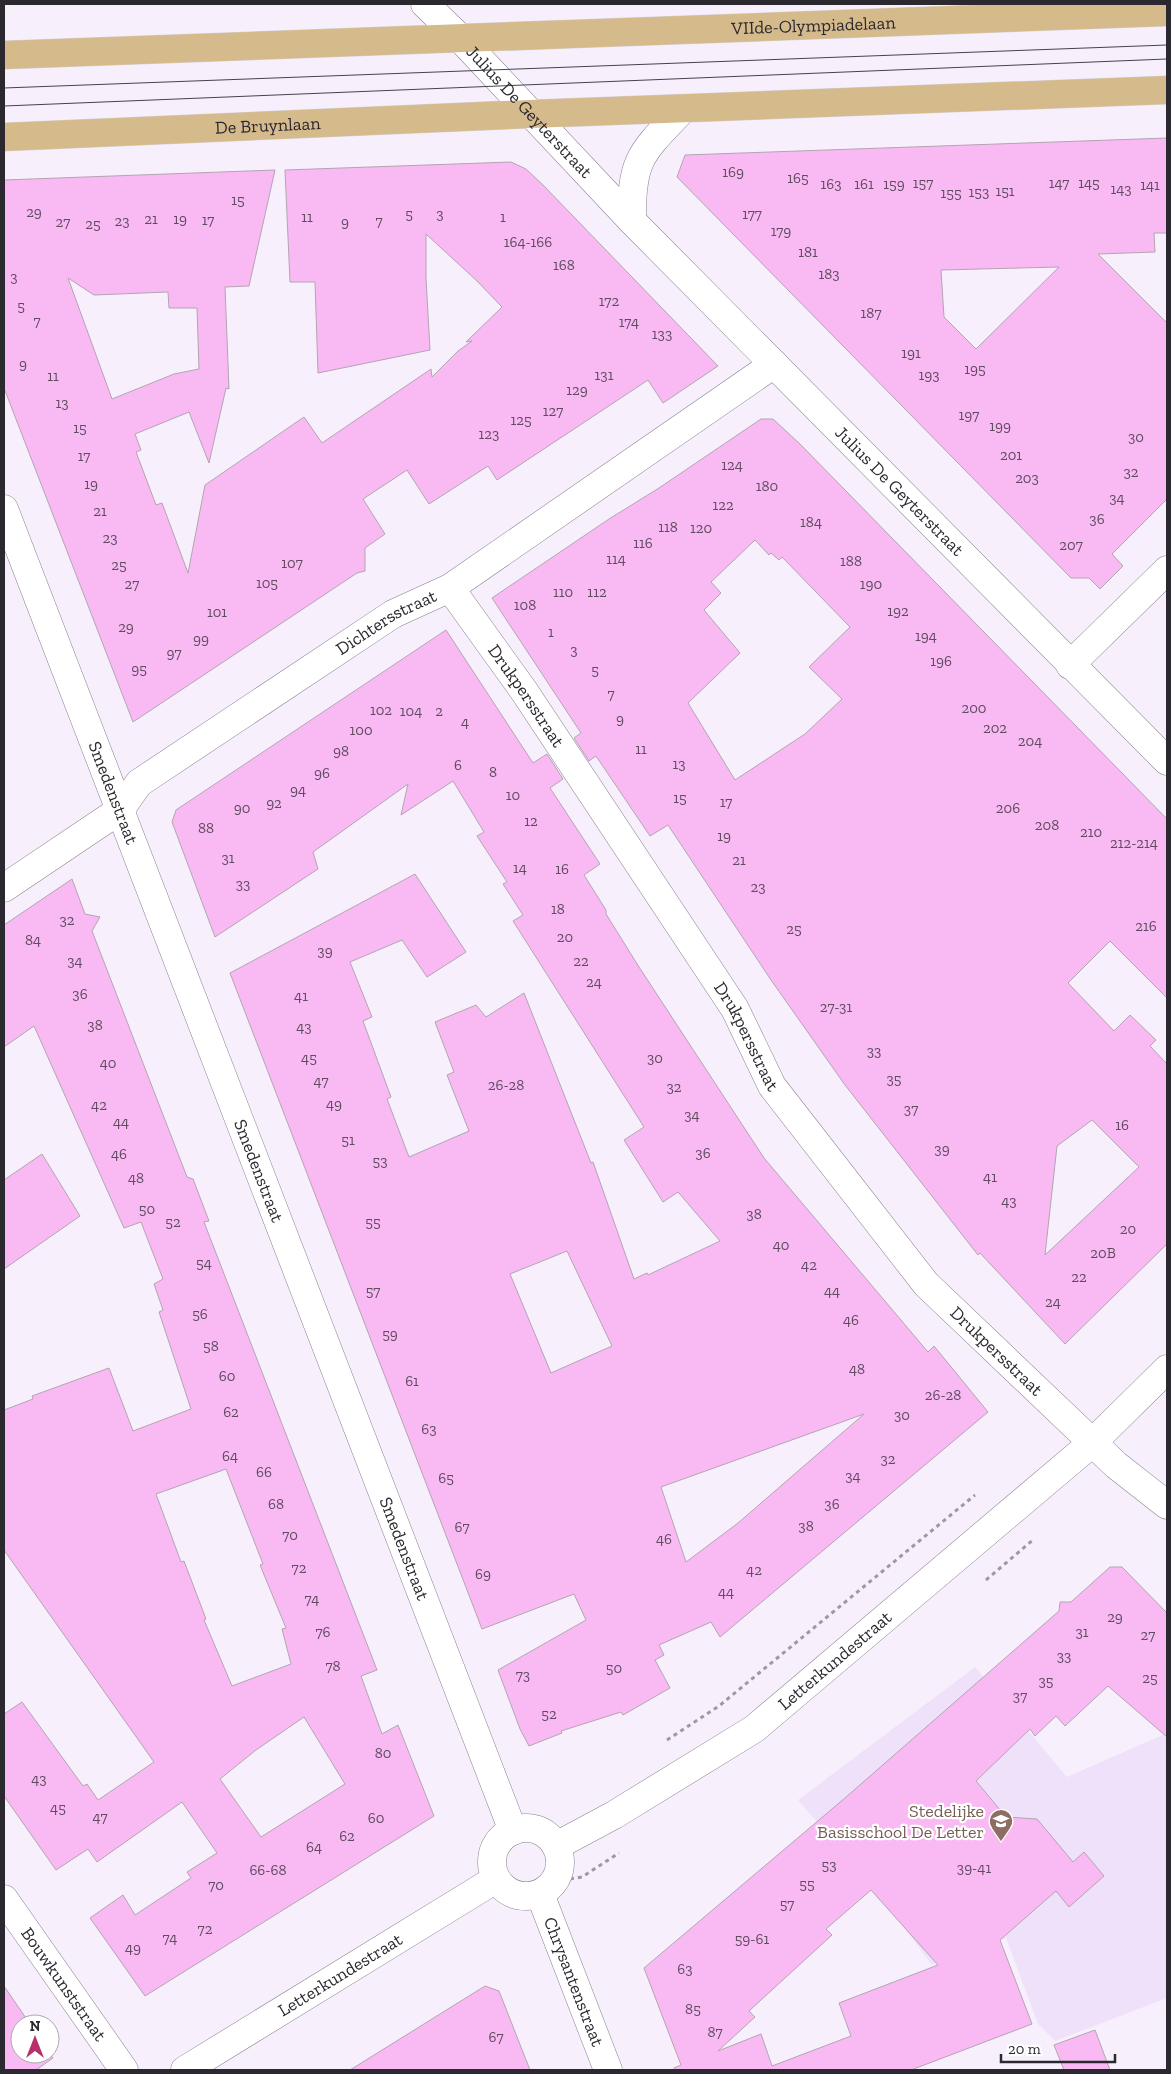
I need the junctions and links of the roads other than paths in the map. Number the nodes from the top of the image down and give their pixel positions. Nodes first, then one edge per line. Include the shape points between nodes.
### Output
1 (424, 4) edge
2 (1167, 12) edge
3 (458, 36) junction
4 (4, 55) edge
5 (1167, 90) edge
6 (682, 110) junction
7 (530, 114) junction
8 (4, 137) edge
9 (632, 221) junction
10 (774, 364) junction
11 (4, 509) edge
12 (1167, 570) edge
13 (450, 588) junction
14 (1070, 665) junction
15 (1167, 761) edge
16 (120, 810) junction
17 (4, 888) edge
18 (1167, 1369) edge
19 (1092, 1443) junction
20 (1167, 1505) edge
21 (513, 1831) junction
22 (556, 1846) junction
23 (496, 1879) junction
24 (540, 1894) junction
25 (4, 1899) edge
26 (124, 2070) edge
27 (185, 2070) edge
28 (608, 2070) edge

1 - 3 street, Julius De Geyterstraat
2 - 3 main road, VIIde-Olympiadelaan via 802,27
3 - 4 main road
3 - 7 street, Julius De Geyterstraat
5 - 6 main road
6 - 7 main road
6 - 9 street via 652,142 636,169
7 - 8 main road, De Bruynlaan
7 - 9 street, Julius De Geyterstraat
9 - 10 street, Julius De Geyterstraat
10 - 13 street, Dichtersstraat
10 - 14 street, Julius De Geyterstraat
11 - 16 street, Smedenstraat
12 - 14 street
13 - 16 street, Dichtersstraat via 393,614 139,783
13 - 19 street, Drukpersstraat via 524,691 735,1009 772,1086 926,1284
14 - 15 street, Julius De Geyterstraat
16 - 17 street, Dichtersstraat
16 - 21 street, Smedenstraat
18 - 19 street, Letterkundestraat
19 - 20 street
19 - 22 street, Letterkundestraat via 754,1729 614,1815
21 - 22 street via 526,1828 538,1831
21 - 23 street via 501,1839 493,1851
22 - 24 street via 559,1870 554,1881
23 - 24 street via 513,1894
23 - 27 street, Letterkundestraat
24 - 28 street, Chrysantenstraat
25 - 26 street, Bouwkunststraat

